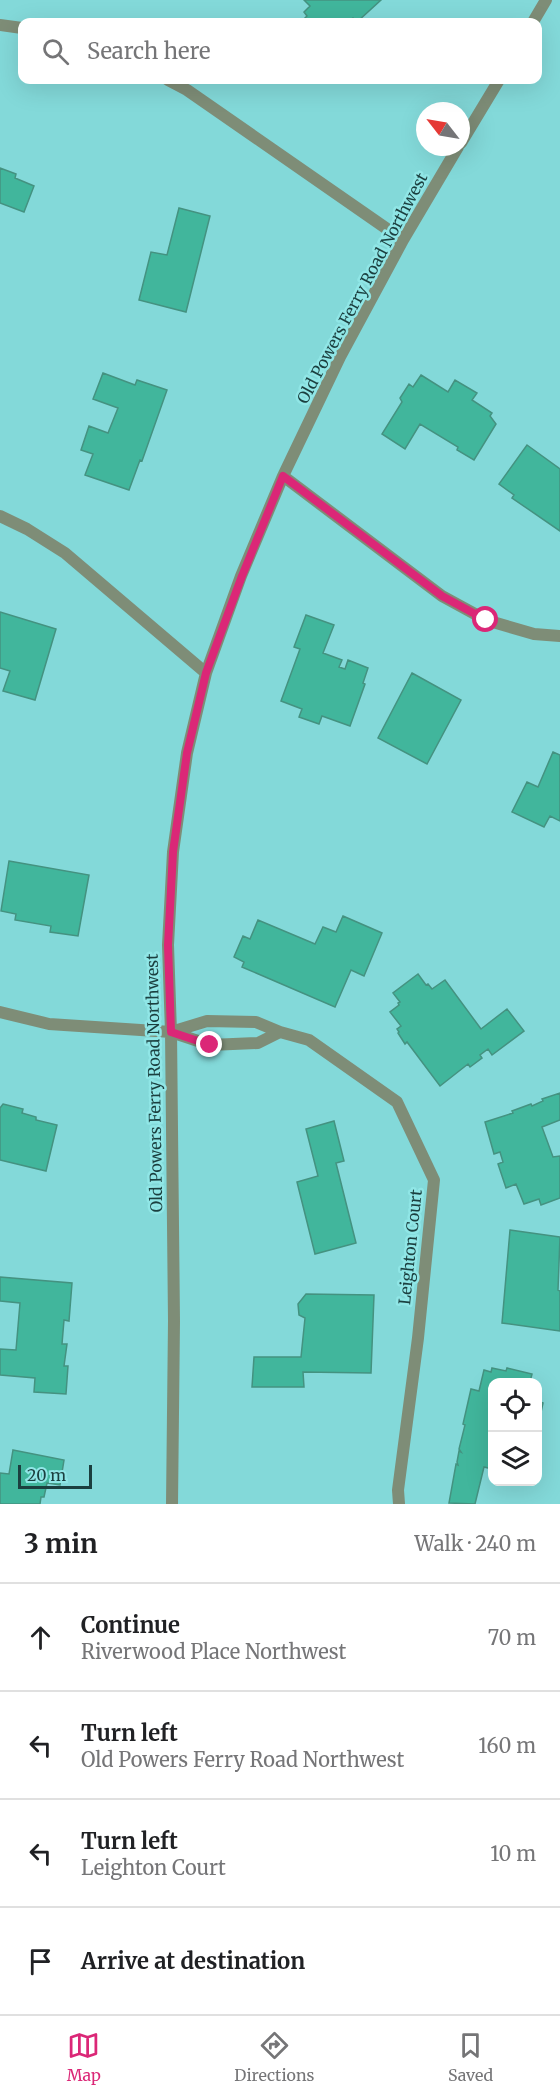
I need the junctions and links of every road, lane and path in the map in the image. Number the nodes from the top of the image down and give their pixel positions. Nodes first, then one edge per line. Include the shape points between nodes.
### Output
1 (546, 0) edge
2 (535, 18) edge
3 (0, 25) edge
4 (18, 27) edge
5 (176, 84) edge
6 (497, 84) edge
7 (470, 127) edge
8 (453, 156) edge
9 (403, 240) junction
10 (283, 476) junction
11 (0, 516) edge
12 (560, 636) edge
13 (206, 673) junction
14 (0, 1012) edge
15 (171, 1032) junction
16 (280, 1032) junction
17 (172, 1504) edge
18 (399, 1504) edge

1 - 2 street
3 - 4 street
5 - 9 street
6 - 7 street
8 - 9 street, Old Powers Ferry Road Northwest
9 - 10 street, Old Powers Ferry Road Northwest via 340,357
10 - 12 street via 442,596 486,620 534,634
10 - 13 street, Old Powers Ferry Road Northwest
11 - 13 street via 65,553
13 - 15 street, Old Powers Ferry Road Northwest via 187,753 173,852 168,945
14 - 15 street via 49,1024
15 - 16 street, Leighton Court via 207,1021 256,1022
15 - 16 street via 210,1045 258,1043
15 - 17 street, Old Powers Ferry Road Northwest
16 - 18 street, Leighton Court via 309,1040 397,1102 434,1180

